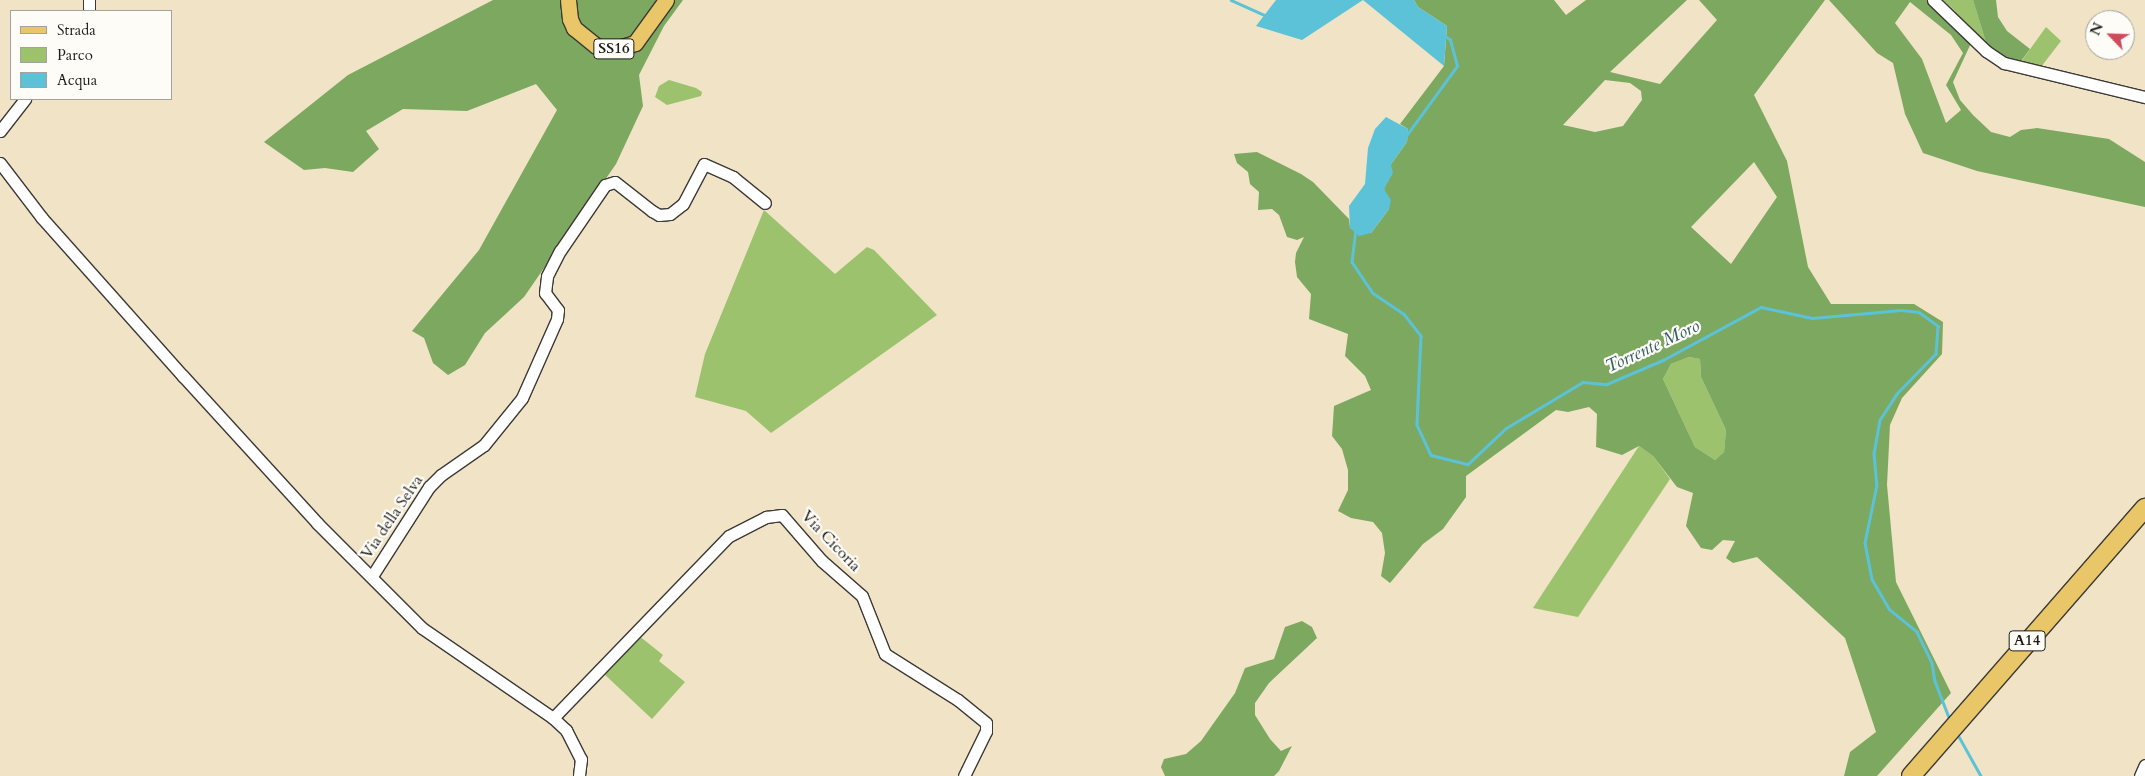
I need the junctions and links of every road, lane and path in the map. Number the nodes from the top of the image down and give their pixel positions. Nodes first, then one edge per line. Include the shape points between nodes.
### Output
1 (568, 0) edge
2 (666, 0) edge
3 (1933, 0) edge
4 (2145, 98) edge
5 (24, 100) edge
6 (0, 131) edge
7 (0, 164) edge
8 (765, 203) dead end
9 (2145, 508) edge
10 (2145, 525) edge
11 (372, 576) junction
12 (553, 718) junction
13 (2145, 765) edge
14 (579, 776) edge
15 (964, 776) edge
16 (1911, 776) edge
17 (1927, 776) edge
18 (2140, 776) edge

1 - 2 main road, SS16 via 574,28 596,46 612,50 636,43
3 - 4 street via 1986,51 2004,63
5 - 6 street
7 - 11 street via 42,218 183,376 317,522
8 - 11 street, Via della Selva via 733,177 704,164 683,204 670,214 659,215 652,211 615,182 605,186 560,251 547,276 545,293 558,310 557,319 522,398 484,445 441,474 429,487
9 - 16 highway, A14
10 - 17 highway, A14
11 - 12 street via 435,639
12 - 14 street via 576,746 581,759
12 - 15 street, Via Cicoria via 730,536 766,517 782,516 822,560 862,596 885,654 958,700 986,723 986,731
13 - 18 street

